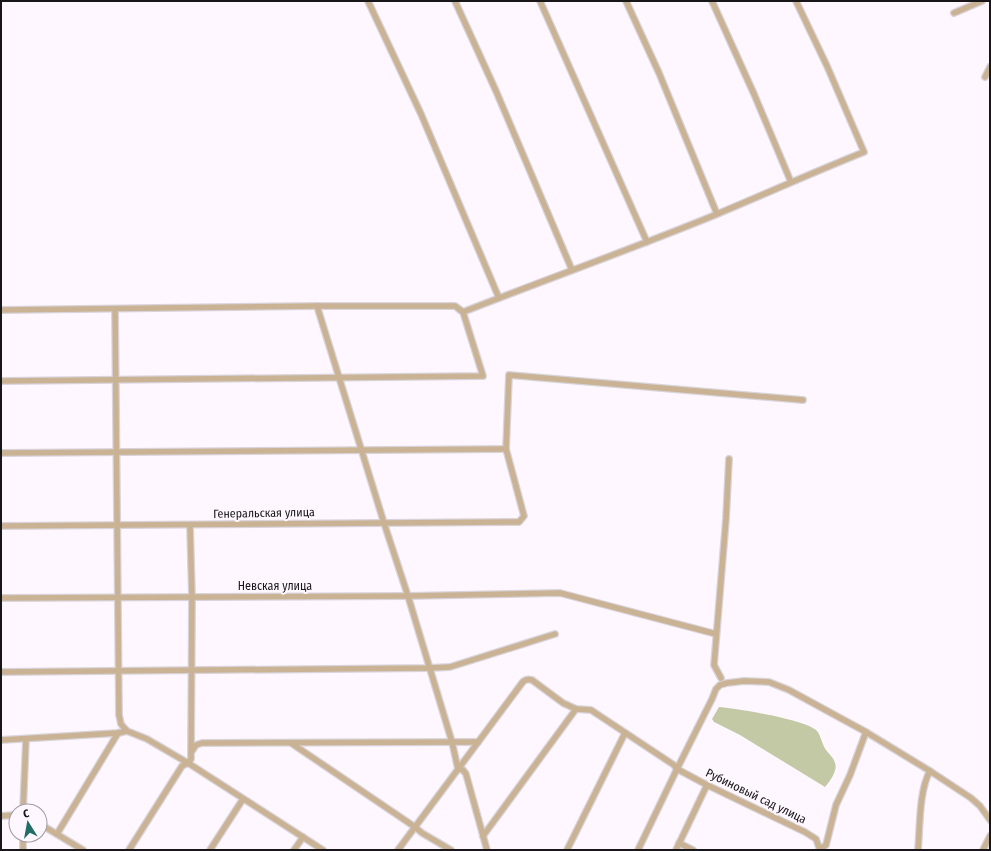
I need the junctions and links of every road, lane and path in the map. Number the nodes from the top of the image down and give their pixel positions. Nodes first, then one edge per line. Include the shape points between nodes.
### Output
1 (368, 1) edge
2 (455, 1) edge
3 (540, 1) edge
4 (626, 1) edge
5 (712, 1) edge
6 (796, 1) edge
7 (982, 1) edge
8 (954, 14) dead end
9 (990, 67) edge
10 (985, 77) dead end
11 (791, 182) junction
12 (717, 214) junction
13 (647, 242) junction
14 (572, 270) junction
15 (499, 298) junction
16 (317, 306) junction
17 (115, 309) junction
18 (1, 310) edge
19 (463, 312) junction
20 (340, 378) junction
21 (115, 379) junction
22 (1, 381) edge
23 (803, 400) dead end
24 (506, 449) junction
25 (362, 450) junction
26 (116, 452) junction
27 (1, 453) edge
28 (729, 459) dead end
29 (384, 523) junction
30 (190, 524) junction
31 (117, 525) junction
32 (1, 526) edge
33 (408, 596) junction
34 (118, 597) junction
35 (192, 597) junction
36 (1, 598) edge
37 (555, 634) dead end
38 (716, 634) junction
39 (429, 668) junction
40 (192, 671) junction
41 (1, 672) edge
42 (118, 672) junction
43 (721, 678) dead end
44 (576, 709) junction
45 (127, 730) junction
46 (866, 732) junction
47 (626, 733) junction
48 (118, 734) junction
49 (26, 739) junction
50 (1, 740) edge
51 (452, 742) junction
52 (478, 742) junction
53 (291, 743) junction
54 (192, 752) junction
55 (188, 763) junction
56 (458, 769) junction
57 (676, 769) junction
58 (930, 771) junction
59 (707, 785) junction
60 (242, 799) junction
61 (23, 803) edge
62 (990, 820) edge
63 (415, 827) junction
64 (48, 829) edge
65 (57, 834) junction
66 (483, 836) junction
67 (990, 836) edge
68 (303, 837) junction
69 (679, 843) junction
70 (83, 850) edge
71 (129, 850) edge
72 (210, 850) edge
73 (294, 850) edge
74 (323, 850) edge
75 (398, 850) edge
76 (451, 850) edge
77 (487, 850) edge
78 (567, 850) edge
79 (638, 850) edge
80 (676, 850) edge
81 (693, 850) edge
82 (820, 850) edge
83 (918, 850) edge
84 (983, 850) edge

1 - 15 street via 421,114
2 - 14 street
3 - 13 street
4 - 12 street via 659,73
5 - 11 street
6 - 11 street via 864,152
7 - 8 street
9 - 10 street
11 - 12 street
12 - 13 street
13 - 14 street
14 - 15 street
15 - 19 street
16 - 17 street
16 - 19 street via 455,306
16 - 20 street
17 - 18 street
17 - 21 street
19 - 20 street via 483,376
20 - 21 street
20 - 25 street
21 - 22 street
21 - 26 street
23 - 24 street via 510,375
24 - 25 street
24 - 29 street, Генеральская улица via 524,516 519,522
25 - 26 street
25 - 29 street
26 - 27 street
26 - 31 street
28 - 38 street
29 - 30 street, Генеральская улица
29 - 33 street
30 - 31 street, Генеральская улица
30 - 35 street
31 - 32 street, Генеральская улица
31 - 34 street
33 - 35 street, Невская улица
33 - 38 street, Невская улица via 560,593
33 - 39 street
34 - 35 street, Невская улица
34 - 36 street, Невская улица
34 - 42 street
35 - 40 street
37 - 39 street via 450,667
38 - 43 street via 714,665
39 - 40 street
39 - 51 street
40 - 42 street
40 - 54 street
41 - 42 street
42 - 45 street via 120,724
44 - 47 street, Рубиновый сад улица via 591,710
44 - 52 street, Рубиновый сад улица via 563,703 532,680 524,680
44 - 66 street
45 - 48 street
45 - 55 street via 147,738
46 - 57 street via 789,690 769,682 727,683 716,689
46 - 58 street
46 - 82 street via 836,805 826,845
47 - 57 street, Рубиновый сад улица via 674,765
47 - 78 street
48 - 49 street
48 - 65 street
49 - 50 street
49 - 61 street
51 - 52 street
51 - 53 street
51 - 56 street
52 - 56 street
53 - 54 street via 202,743 196,745
53 - 63 street
54 - 55 street
55 - 60 street
55 - 71 street via 182,766
56 - 63 street
56 - 66 street via 466,774
57 - 59 street, Рубиновый сад улица
57 - 79 street
58 - 62 street via 971,798
58 - 83 street via 923,798
59 - 69 street
59 - 82 street, Рубиновый сад улица via 805,832 816,839
60 - 68 street
60 - 72 street
63 - 75 street
63 - 76 street
64 - 65 street
65 - 70 street
66 - 77 street
67 - 84 street
68 - 73 street
68 - 74 street
69 - 80 street
69 - 81 street

